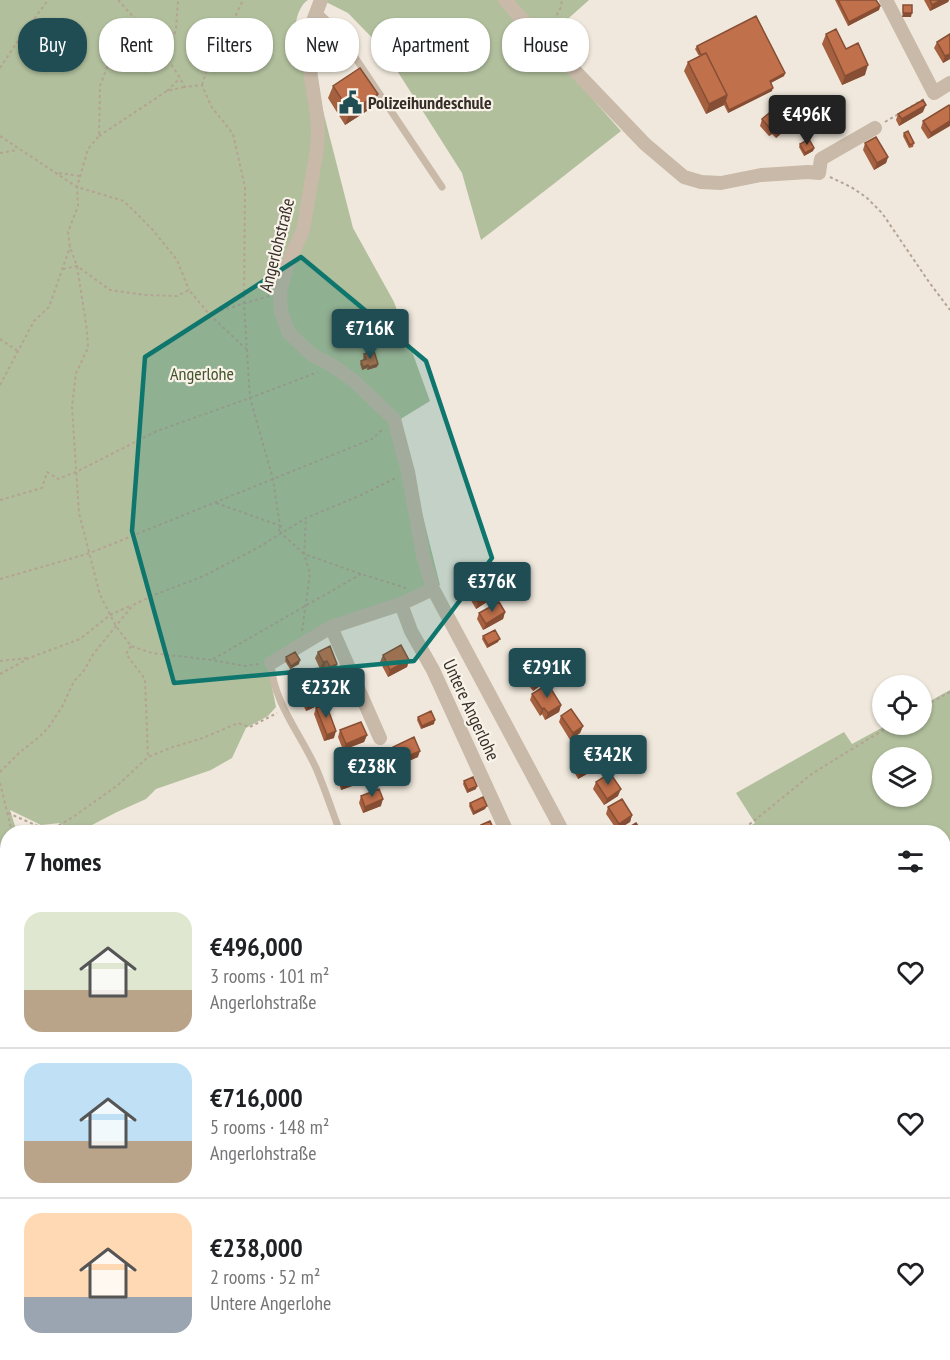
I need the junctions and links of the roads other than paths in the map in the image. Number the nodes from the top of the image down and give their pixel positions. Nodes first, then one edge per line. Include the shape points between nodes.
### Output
1 (505, 0) edge
2 (886, 0) edge
3 (319, 5) edge
4 (950, 83) edge
5 (875, 128) road end
6 (442, 187) dead end
7 (428, 591) junction
8 (401, 603) junction
9 (331, 627) junction
10 (271, 663) joint
11 (380, 738) dead end
12 (337, 825) edge
13 (504, 825) edge
14 (559, 825) edge

1 - 5 street via 645,144 684,177 721,183 761,175 819,173 821,159
2 - 4 street via 934,93
3 - 6 lane
3 - 7 street, Angerlohstraße via 310,29 308,51 317,116 316,155 303,230 280,292 281,312 289,333 311,354 353,380 394,419 408,472
7 - 8 street
7 - 14 street, Untere Angerlohe
8 - 9 street
8 - 13 street, Untere Angerlohe
9 - 10 street
9 - 11 street
10 - 12 lane via 284,709 316,768

